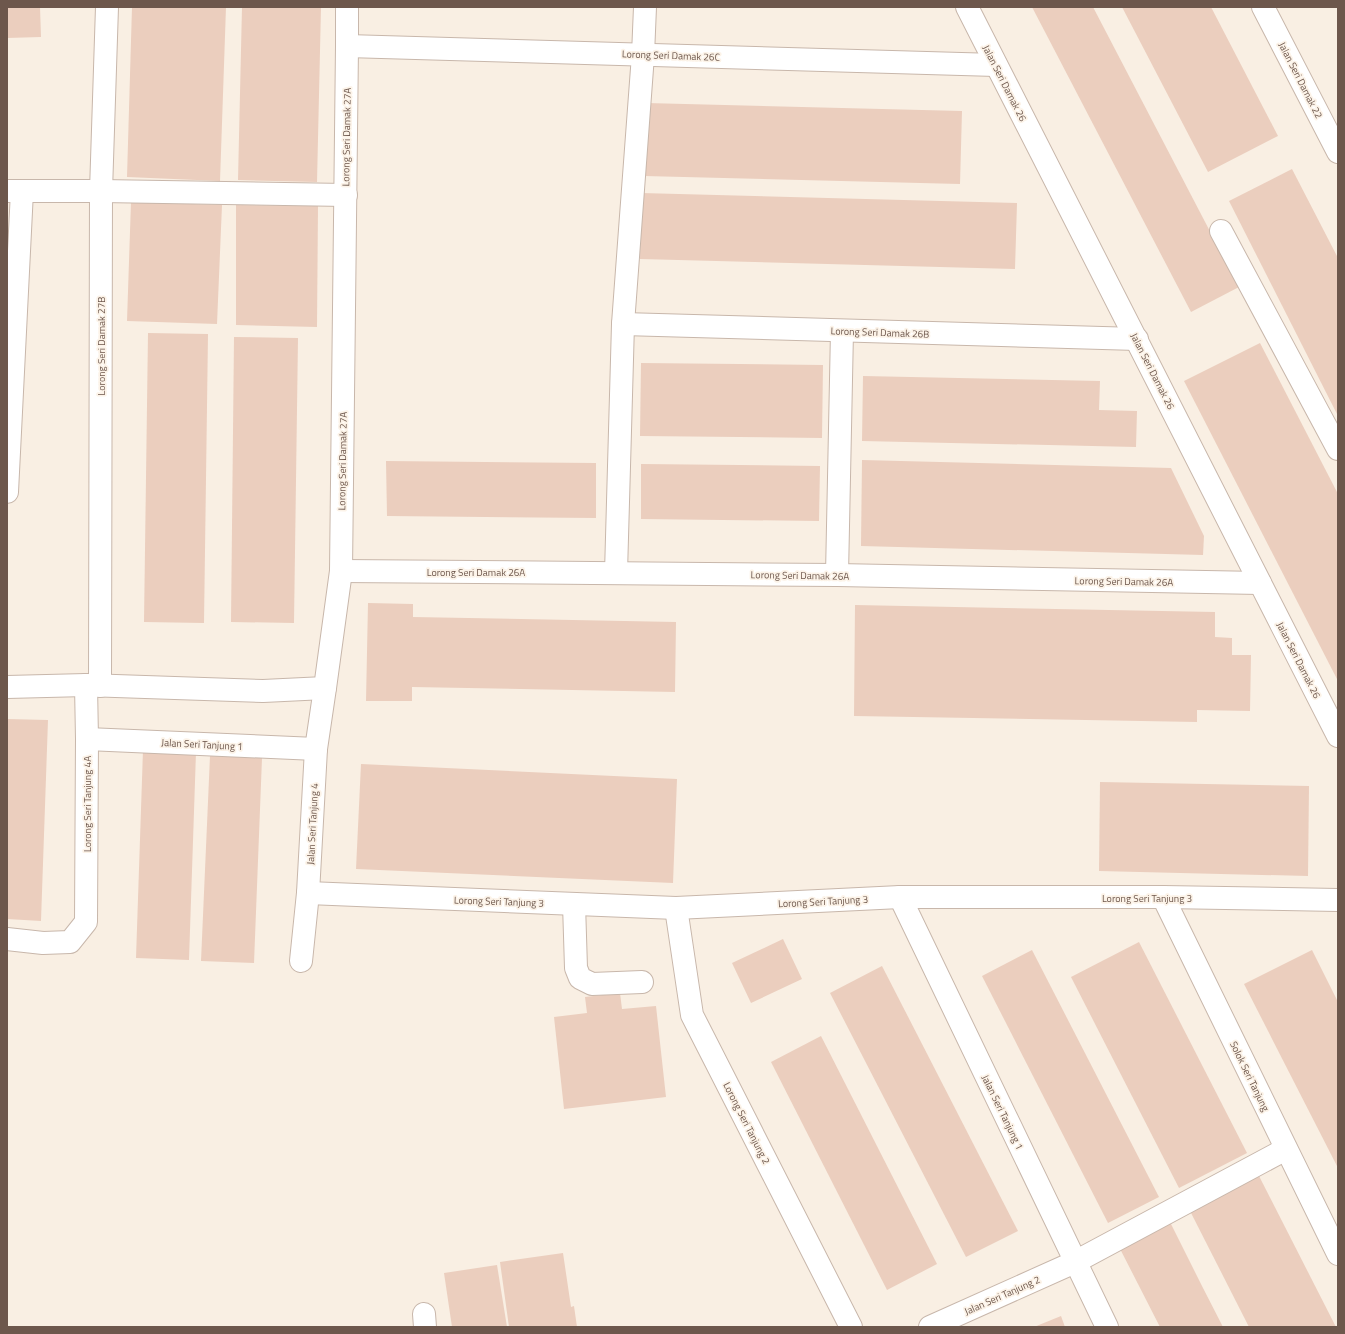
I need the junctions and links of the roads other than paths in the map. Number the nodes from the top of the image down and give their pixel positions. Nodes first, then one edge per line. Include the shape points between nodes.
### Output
1 (107, 7) edge
2 (347, 7) edge
3 (645, 7) edge
4 (967, 7) edge
5 (1263, 7) edge
6 (347, 46) junction
7 (643, 55) junction
8 (996, 65) junction
9 (1332, 125) edge
10 (1338, 152) edge
11 (14, 191) edge
12 (101, 191) junction
13 (346, 195) junction
14 (1221, 231) dead end
15 (623, 324) junction
16 (842, 331) junction
17 (1137, 339) junction
18 (1338, 449) edge
19 (7, 492) edge
20 (341, 571) junction
21 (616, 573) junction
22 (837, 575) junction
23 (1260, 583) junction
24 (93, 686) junction
25 (7, 687) edge
26 (325, 688) junction
27 (1338, 736) edge
28 (87, 738) junction
29 (316, 749) junction
30 (308, 894) junction
31 (900, 897) junction
32 (1163, 897) junction
33 (1338, 900) edge
34 (574, 904) junction
35 (676, 908) junction
36 (7, 939) edge
37 (301, 961) dead end
38 (642, 982) dead end
39 (1286, 1149) junction
40 (1338, 1254) edge
41 (1075, 1262) junction
42 (851, 1327) edge
43 (930, 1327) edge
44 (1107, 1327) edge

1 - 12 street, Lorong Seri Damak 27B
2 - 6 street, Lorong Seri Damak 27A
3 - 7 street
4 - 8 street, Jalan Seri Damak 26
5 - 9 street, Jalan Seri Damak 22
6 - 7 street, Lorong Seri Damak 26C
6 - 13 street, Lorong Seri Damak 27A
7 - 8 street, Lorong Seri Damak 26C
7 - 15 street
8 - 17 street, Jalan Seri Damak 26
9 - 10 street, Jalan Seri Damak 22
11 - 12 street
11 - 19 street
12 - 13 street
12 - 24 street, Lorong Seri Damak 27B
13 - 20 street, Lorong Seri Damak 27A
14 - 18 street
15 - 16 street, Lorong Seri Damak 26B
15 - 21 street
16 - 17 street, Lorong Seri Damak 26B
16 - 22 street
17 - 23 street, Jalan Seri Damak 26
20 - 21 street, Lorong Seri Damak 26A
20 - 26 street, Lorong Seri Damak 27A
21 - 22 street, Lorong Seri Damak 26A
22 - 23 street, Lorong Seri Damak 26A
23 - 27 street, Jalan Seri Damak 26
24 - 25 street
24 - 26 street via 263,691
24 - 28 street, Lorong Seri Tanjung 4A
26 - 29 street, Jalan Seri Tanjung 4
28 - 29 street, Jalan Seri Tanjung 1
28 - 36 street, Lorong Seri Tanjung 4A via 86,922 70,942 43,944
29 - 30 street, Jalan Seri Tanjung 4
30 - 34 street, Lorong Seri Tanjung 3
30 - 37 street, Jalan Seri Tanjung 4
31 - 32 street, Lorong Seri Tanjung 3
31 - 35 street, Lorong Seri Tanjung 3
31 - 41 street, Jalan Seri Tanjung 1
32 - 33 street, Lorong Seri Tanjung 3
32 - 39 street, Solok Seri Tanjung
34 - 35 street, Lorong Seri Tanjung 3
34 - 38 street via 576,968 580,978 592,984
35 - 42 street, Lorong Seri Tanjung 2 via 692,1015
39 - 40 street, Solok Seri Tanjung
39 - 41 street, Jalan Seri Tanjung 2
41 - 43 street, Jalan Seri Tanjung 2
41 - 44 street, Jalan Seri Tanjung 1

